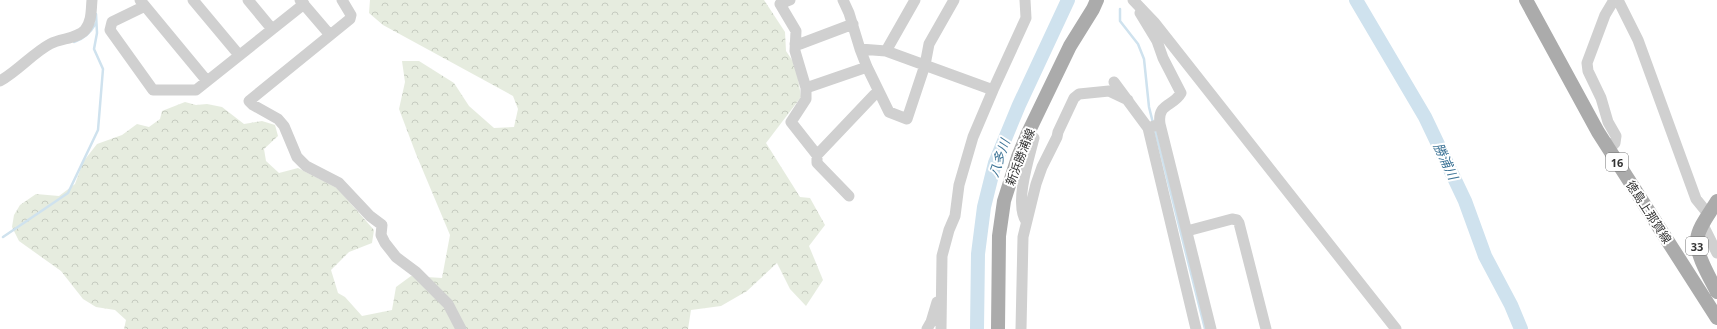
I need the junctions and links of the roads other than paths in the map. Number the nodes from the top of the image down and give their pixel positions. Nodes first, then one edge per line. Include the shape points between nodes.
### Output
1 (92, 0) edge
2 (193, 0) edge
3 (248, 0) edge
4 (342, 0) edge
5 (790, 0) edge
6 (843, 0) edge
7 (915, 0) edge
8 (954, 0) edge
9 (1025, 0) edge
10 (1097, 0) edge
11 (1526, 0) edge
12 (1614, 0) edge
13 (1618, 0) edge
14 (302, 2) edge
15 (142, 3) edge
16 (1137, 4) edge
17 (853, 24) junction
18 (272, 29) junction
19 (330, 35) junction
20 (795, 44) junction
21 (860, 48) junction
22 (886, 51) junction
23 (239, 55) junction
24 (925, 65) junction
25 (867, 67) junction
26 (0, 81) edge
27 (207, 81) junction
28 (1114, 82) dead end
29 (806, 88) junction
30 (993, 90) junction
31 (879, 92) junction
32 (1128, 100) junction
33 (1154, 126) junction
34 (1028, 134) junction
35 (1609, 149) junction
36 (817, 155) junction
37 (849, 196) dead end
38 (1717, 201) edge
39 (1706, 220) junction
40 (1027, 221) junction
41 (1187, 231) junction
42 (1717, 253) edge
43 (1717, 292) edge
44 (941, 294) junction
45 (1717, 318) edge
46 (461, 329) edge
47 (927, 329) edge
48 (942, 329) edge
49 (998, 329) edge
50 (1021, 329) edge
51 (1196, 329) edge
52 (1212, 329) edge
53 (1266, 329) edge
54 (1396, 329) edge

1 - 26 street via 89,22 84,31 77,36 48,45
2 - 23 street
3 - 18 street
4 - 19 street via 351,15 350,19
5 - 20 street via 780,4 796,31
6 - 17 street
7 - 22 street
8 - 24 street via 929,44
9 - 30 street via 1026,18
10 - 34 main road, 新浜勝浦線 via 1070,46
11 - 35 main road, 徳島上那賀線 / 16
12 - 35 street via 1605,15 1587,63 1608,122 1616,136 1616,143
13 - 39 street via 1638,40
14 - 18 street
14 - 19 street
15 - 27 street
15 - 27 street via 112,22 110,30 153,90 196,90
16 - 33 street via 1140,15 1164,53 1181,93 1162,109
16 - 54 street via 1154,22
17 - 20 street
17 - 21 street
18 - 23 street
19 - 46 street via 249,100 278,119 284,126 297,157 306,166 339,183 382,226 381,235 385,243 396,257 416,272 448,304
20 - 29 street
21 - 22 street
21 - 25 street
22 - 24 street
23 - 27 street
24 - 30 street
24 - 31 street via 907,119 889,112
25 - 29 street
25 - 31 street
28 - 32 street
29 - 36 street via 806,99 791,122
30 - 44 street via 966,156 954,216 942,256
31 - 36 street
32 - 33 street
32 - 40 street via 1109,91 1079,94 1074,98 1042,167
33 - 41 street
33 - 51 street
34 - 40 street via 1034,138 1023,181 1022,215
34 - 49 main road, 新浜勝浦線 via 1018,157 1003,208 999,236
35 - 45 main road, 徳島上那賀線 / 16
36 - 37 street via 817,164
38 - 39 main road, 33
39 - 42 street
39 - 43 main road, 33 via 1697,239 1698,247
40 - 50 street via 1023,237
41 - 52 street
41 - 53 street via 1232,219 1237,220
44 - 47 street via 938,296 932,322
44 - 48 street

